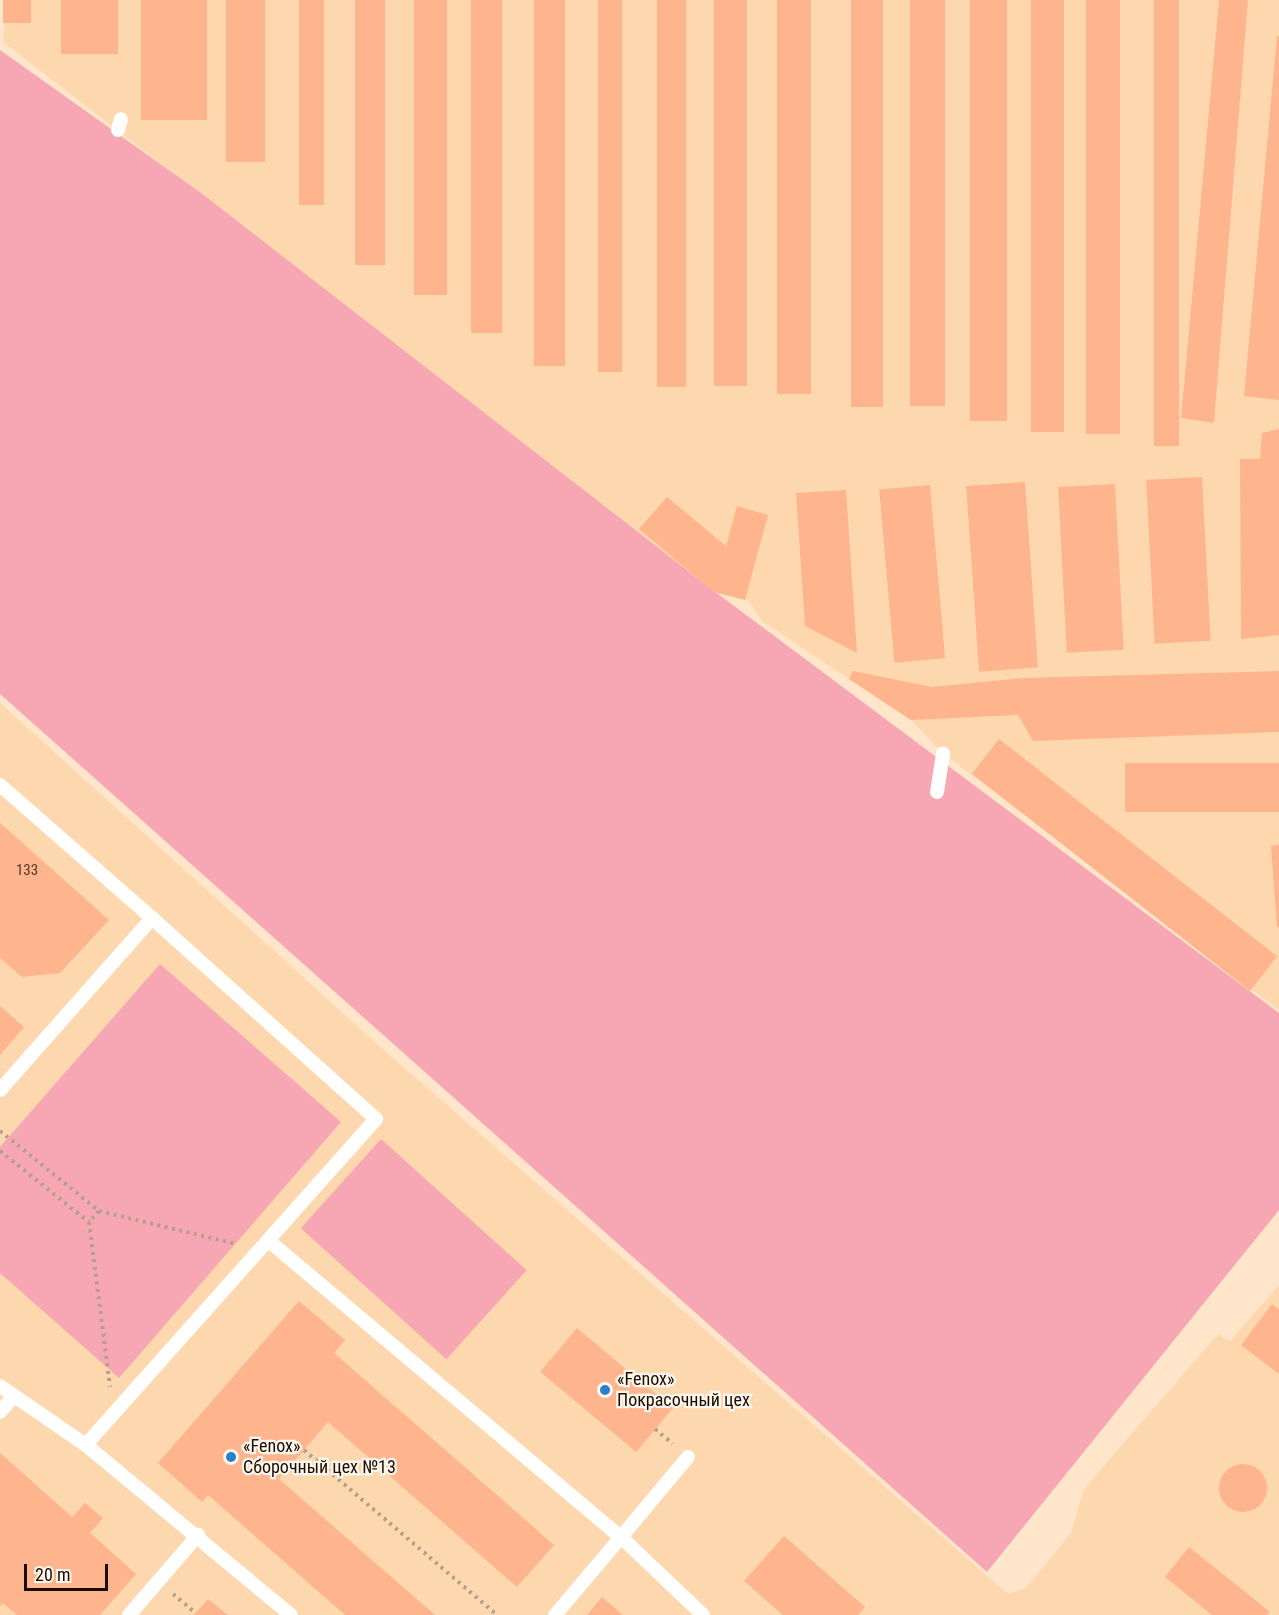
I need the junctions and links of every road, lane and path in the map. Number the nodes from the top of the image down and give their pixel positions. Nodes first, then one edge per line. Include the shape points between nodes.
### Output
1 (943, 753) dead end
2 (0, 785) edge
3 (936, 792) dead end
4 (152, 918) junction
5 (0, 1090) edge
6 (0, 1131) edge
7 (0, 1151) edge
8 (99, 1211) junction
9 (89, 1222) junction
10 (265, 1246) junction
11 (0, 1386) edge
12 (13, 1398) junction
13 (0, 1412) edge
14 (113, 1418) junction
15 (86, 1444) junction
16 (304, 1450) dead end
17 (688, 1457) dead end
18 (198, 1536) junction
19 (621, 1537) junction
20 (158, 1582) junction
21 (196, 1612) dead end
22 (129, 1615) edge
23 (291, 1615) edge
24 (497, 1615) edge
25 (555, 1615) edge
26 (703, 1615) edge

1 - 3 lane
2 - 4 lane
4 - 5 lane
4 - 10 lane via 376,1119
6 - 8 path
7 - 9 path
8 - 9 path
8 - 10 path
9 - 14 path
10 - 14 lane
10 - 19 lane
11 - 12 lane
12 - 13 lane
12 - 15 lane
14 - 15 lane
15 - 18 lane
16 - 24 path
17 - 19 lane
18 - 20 lane
18 - 23 lane
19 - 25 lane
19 - 26 lane
20 - 21 path
20 - 22 lane

